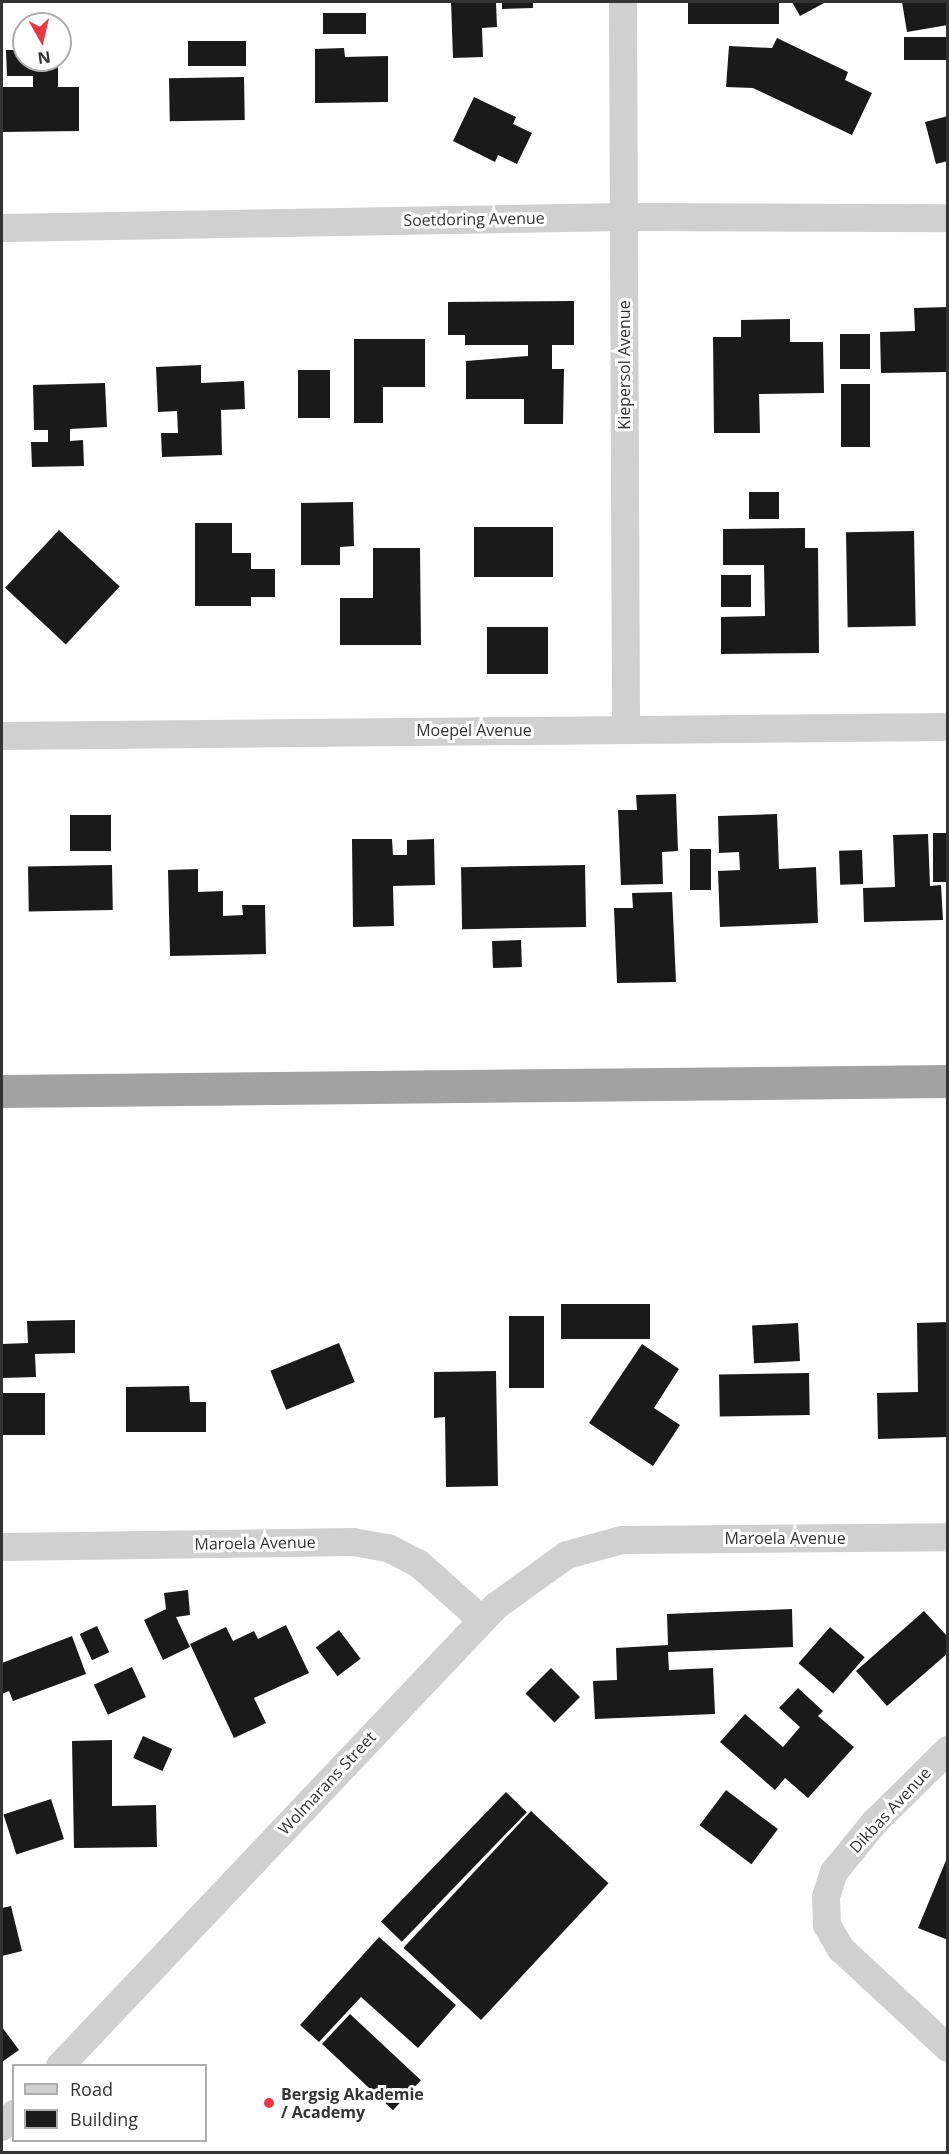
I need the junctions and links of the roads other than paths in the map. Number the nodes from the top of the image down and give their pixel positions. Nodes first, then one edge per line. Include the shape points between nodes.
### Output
1 (623, 2) edge
2 (624, 217) junction
3 (948, 218) edge
4 (2, 228) edge
5 (948, 728) edge
6 (626, 729) junction
7 (2, 736) edge
8 (948, 1081) edge
9 (2, 1091) edge
10 (948, 1537) edge
11 (622, 1540) joint
12 (2, 1547) edge
13 (482, 1620) junction
14 (948, 1750) edge
15 (948, 2048) edge
16 (62, 2064) edge

1 - 2 street, Kiepersol Avenue
2 - 3 street, Soetdoring Avenue
2 - 4 street, Soetdoring Avenue
2 - 6 street, Kiepersol Avenue
5 - 6 street, Moepel Avenue
6 - 7 street, Moepel Avenue
8 - 9 highway
10 - 11 street, Maroela Avenue
11 - 13 street, Wolmarans Street via 567,1555 532,1577
12 - 13 street, Maroela Avenue via 353,1542 388,1548 418,1563
13 - 16 street, Wolmarans Street
14 - 15 street, Dikbas Avenue via 874,1823 834,1872 825,1897 827,1925 841,1949

